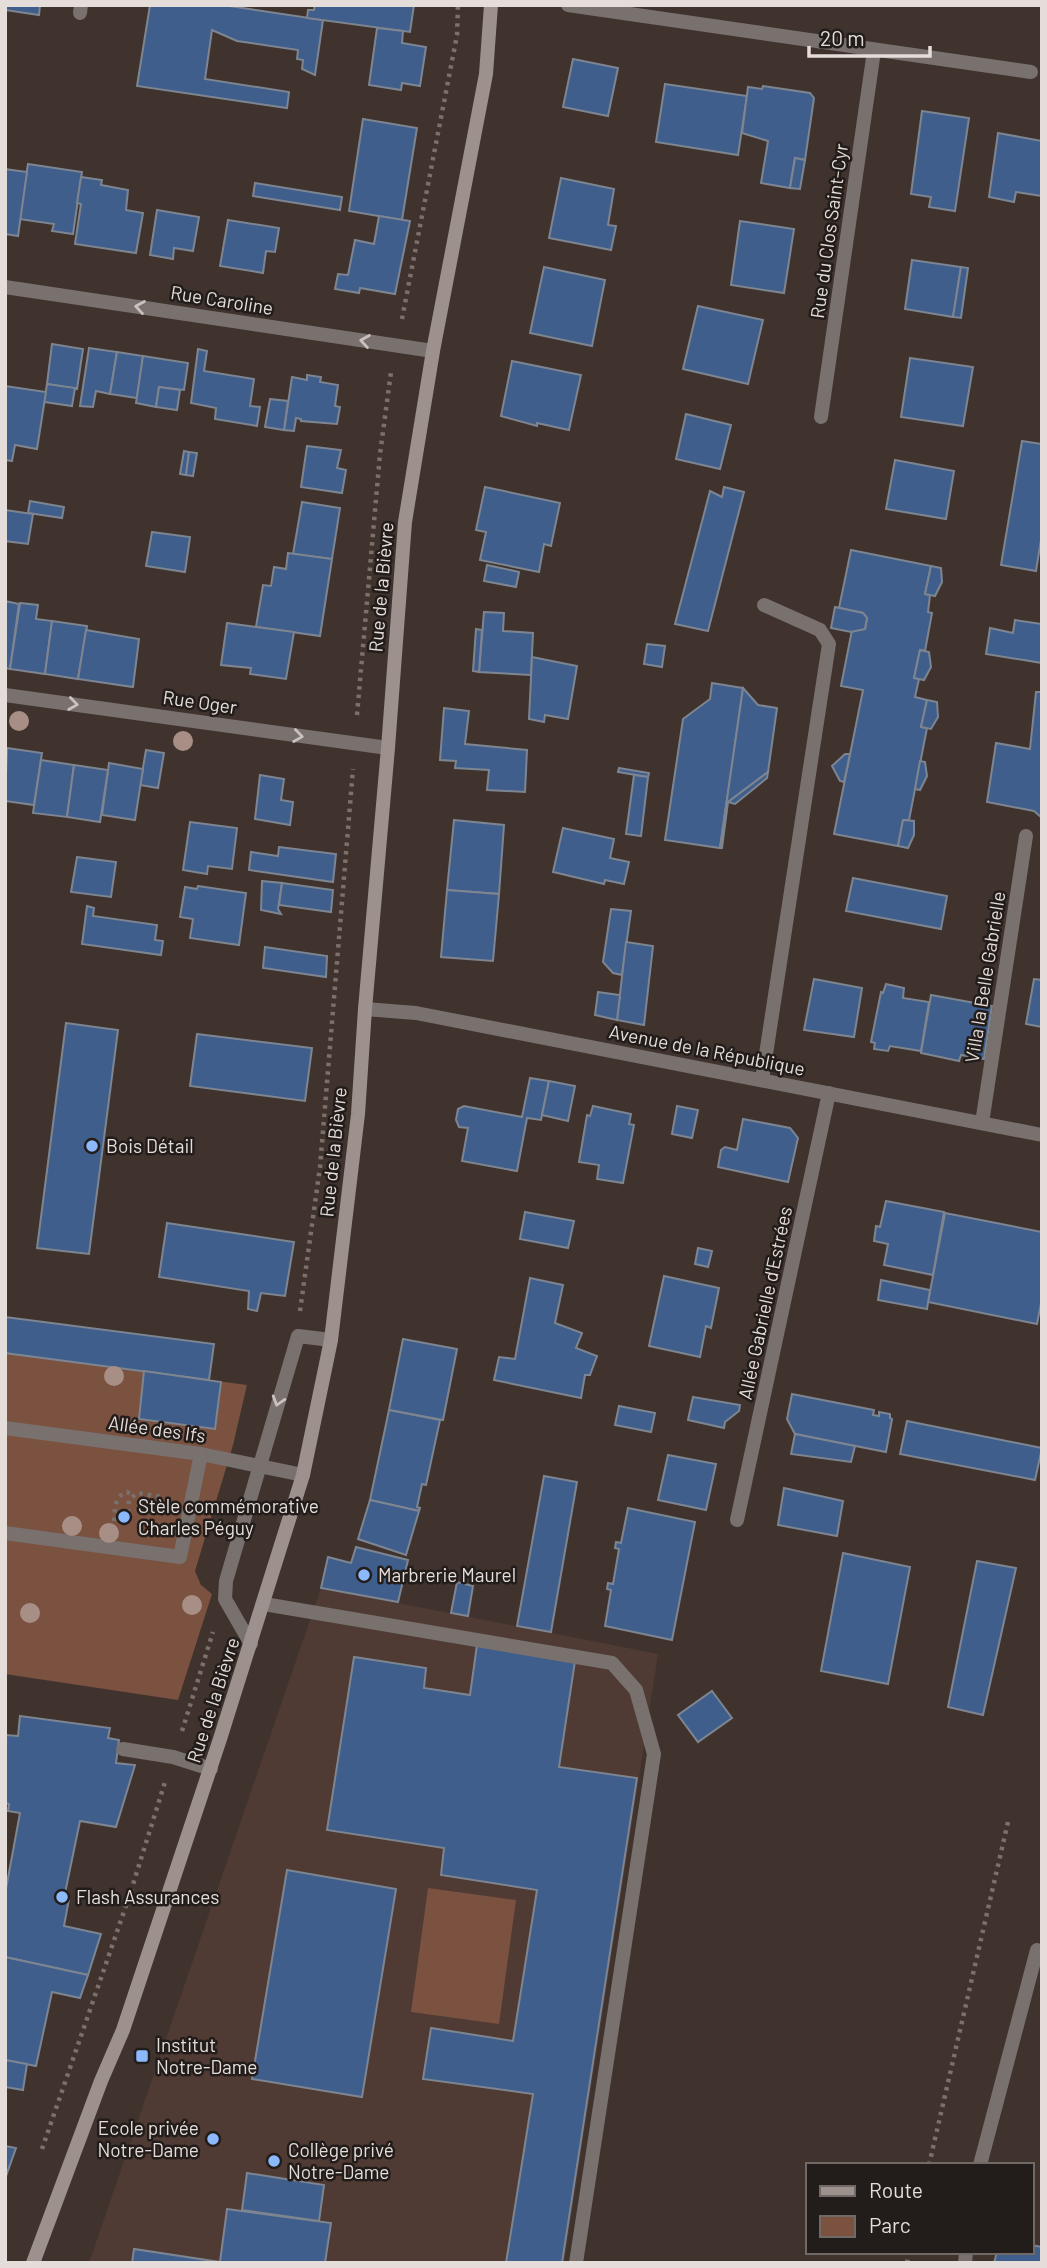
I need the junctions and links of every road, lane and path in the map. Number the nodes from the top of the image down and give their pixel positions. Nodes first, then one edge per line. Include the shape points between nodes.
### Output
1 (458, 5) edge
2 (491, 5) edge
3 (568, 5) edge
4 (874, 51) junction
5 (1031, 72) dead end
6 (5, 287) edge
7 (401, 322) dead end
8 (433, 351) junction
9 (393, 363) dead end
10 (821, 416) dead end
11 (764, 605) dead end
12 (5, 695) edge
13 (356, 727) dead end
14 (388, 748) junction
15 (353, 771) dead end
16 (1026, 836) dead end
17 (365, 1009) junction
18 (762, 1080) junction
19 (829, 1093) junction
20 (982, 1123) junction
21 (1042, 1135) edge
22 (298, 1336) junction
23 (331, 1340) junction
24 (5, 1428) edge
25 (201, 1454) junction
26 (259, 1466) junction
27 (303, 1475) junction
28 (134, 1496) junction
29 (192, 1501) junction
30 (737, 1520) dead end
31 (114, 1527) dead end
32 (5, 1533) edge
33 (123, 1549) junction
34 (225, 1599) junction
35 (264, 1604) junction
36 (251, 1644) junction
37 (123, 1749) dead end
38 (173, 1757) junction
39 (211, 1769) junction
40 (1008, 1822) dead end
41 (1037, 1950) dead end
42 (41, 2154) dead end
43 (929, 2163) edge
44 (981, 2163) edge
45 (33, 2263) edge
46 (576, 2263) edge

1 - 7 path via 457,35
2 - 8 main road, Rue de la Bièvre via 486,74
3 - 4 street
4 - 5 street
4 - 10 street, Rue du Clos Saint-Cyr
8 -> 6 street, Rue Caroline
8 - 14 main road, Rue de la Bièvre via 405,522
9 - 13 path via 380,454
11 - 18 street via 820,630 829,644
12 -> 14 street, Rue Oger
14 - 17 main road, Rue de la Bièvre
15 - 22 path via 320,1167
16 - 20 street, Villa la Belle Gabrielle
17 - 18 street, Avenue de la République via 416,1013
17 - 23 main road, Rue de la Bièvre via 358,1114
18 - 19 street, Avenue de la République
19 - 20 street, Avenue de la République
19 - 30 street, Allée Gabrielle d'Estrées
20 - 21 street, Avenue de la République
22 - 23 street
22 -> 26 street
23 - 27 main road, Rue de la Bièvre
24 - 25 street, Allée des Ifs
25 - 26 street, Allée des Ifs
25 - 29 street
26 - 27 street, Allée des Ifs
26 - 34 street
27 - 35 main road, Rue de la Bièvre
28 - 29 path
28 - 31 path via 122,1493 117,1500
28 - 33 path
29 - 33 street via 180,1557
32 - 33 street
34 - 36 street
34 - 38 path
35 - 36 main road, Rue de la Bièvre
35 - 46 street via 612,1663 636,1690 654,1754
36 - 39 main road, Rue de la Bièvre
37 - 38 street
38 - 39 street
38 - 42 path
39 - 45 main road, Rue de la Bièvre via 123,2030
40 - 43 path
41 - 44 street

